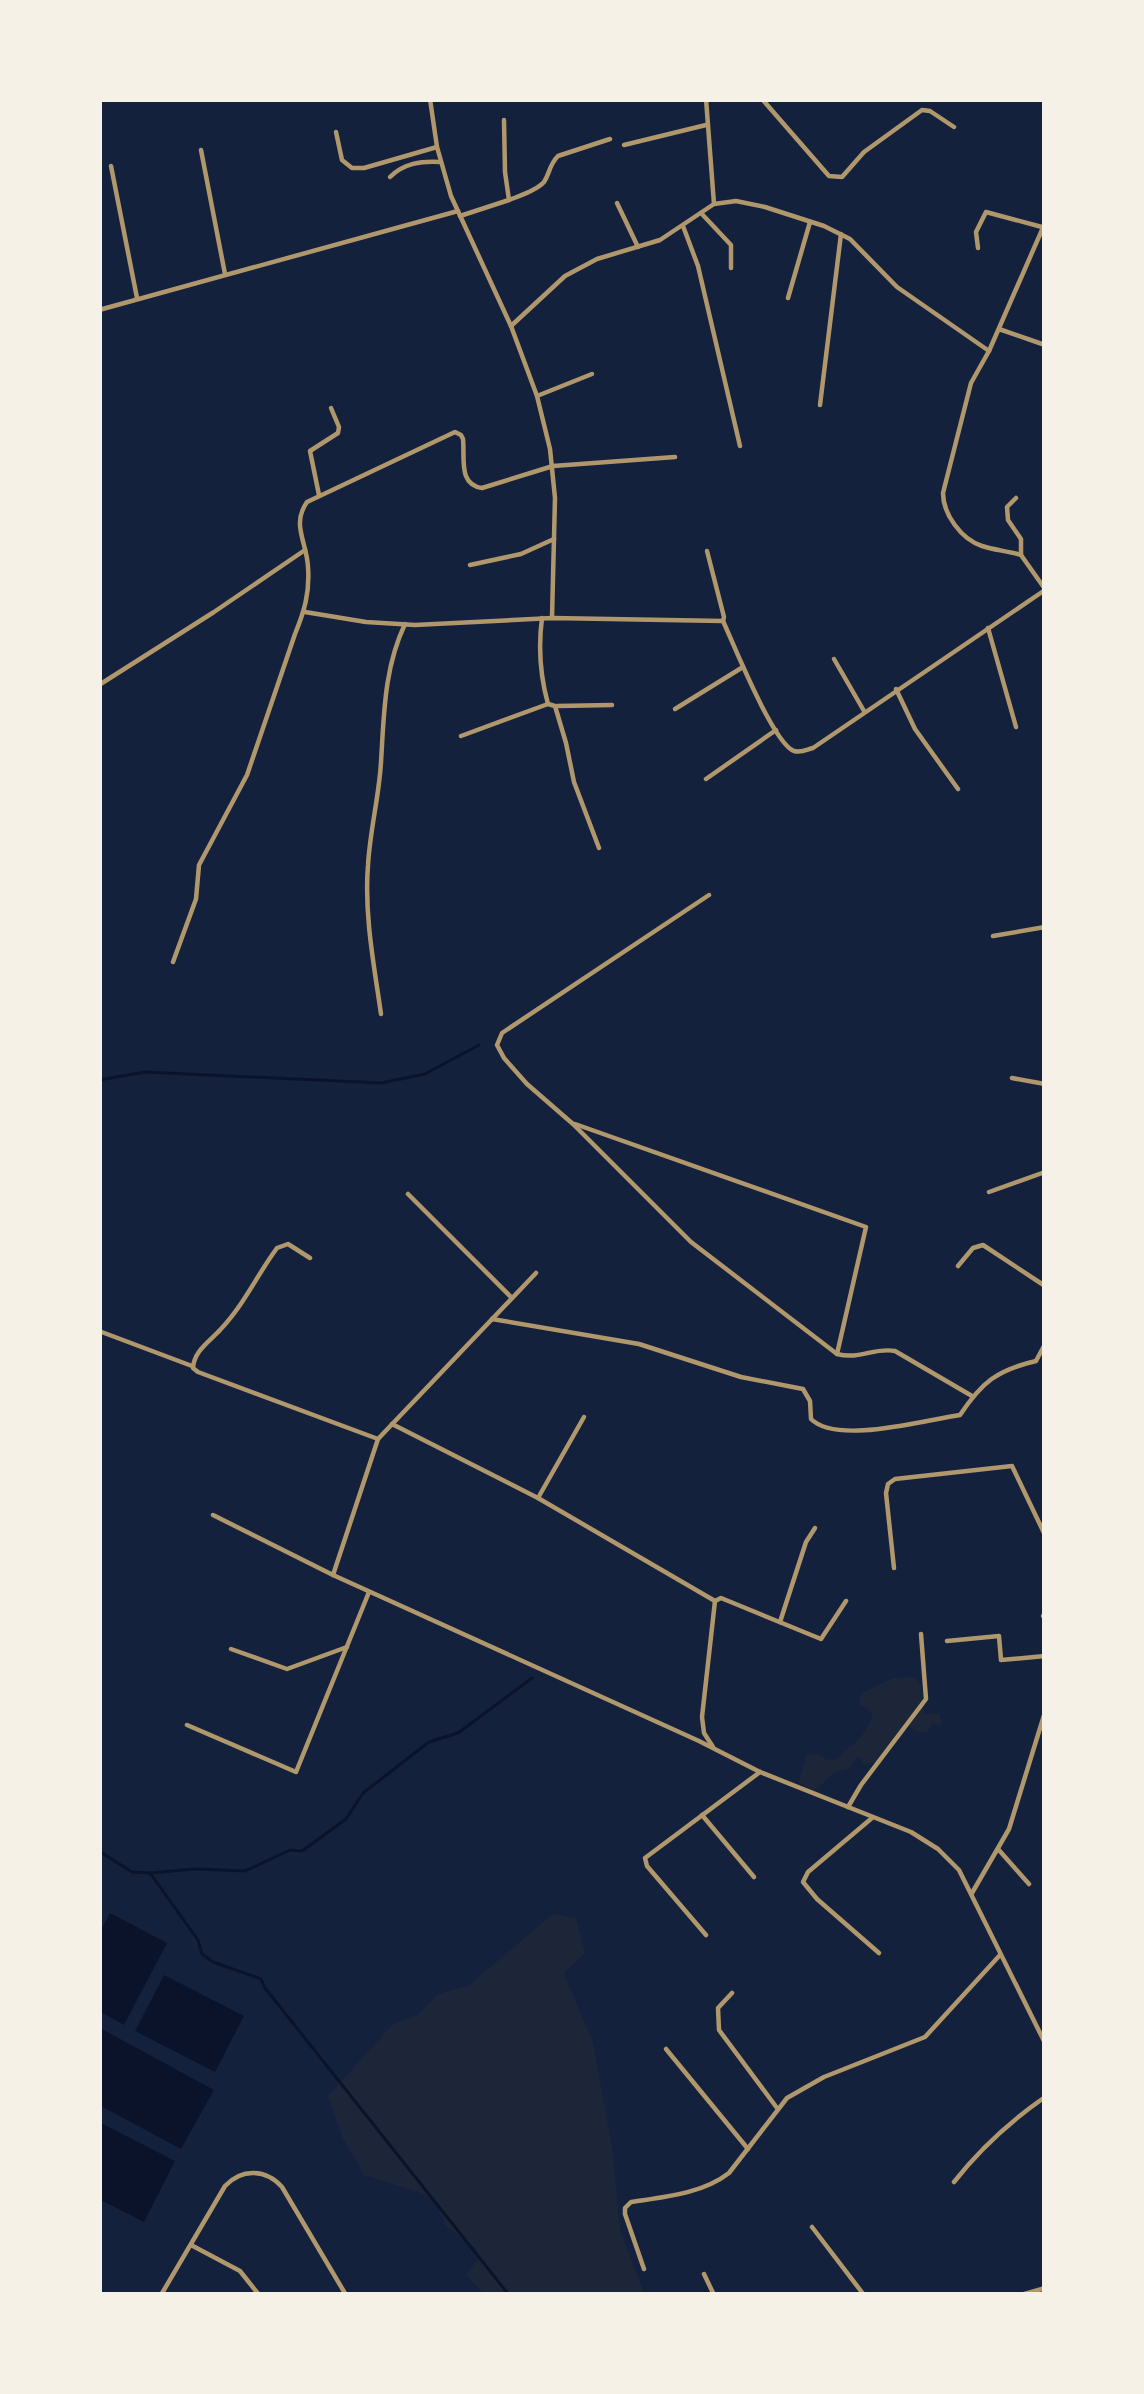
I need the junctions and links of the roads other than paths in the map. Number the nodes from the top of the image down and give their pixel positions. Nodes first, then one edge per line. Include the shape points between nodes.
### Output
1 (430, 99) edge
2 (706, 99) edge
3 (762, 99) edge
4 (504, 120) dead end
5 (707, 125) junction
6 (954, 127) dead end
7 (336, 132) dead end
8 (610, 140) dead end
9 (624, 145) dead end
10 (437, 147) junction
11 (201, 150) dead end
12 (440, 162) junction
13 (111, 166) dead end
14 (390, 177) dead end
15 (508, 200) junction
16 (617, 203) dead end
17 (714, 204) junction
18 (459, 213) junction
19 (701, 213) junction
20 (810, 222) junction
21 (1044, 225) edge
22 (683, 226) junction
23 (841, 233) junction
24 (638, 248) junction
25 (978, 248) dead end
26 (731, 268) dead end
27 (225, 274) junction
28 (137, 298) junction
29 (788, 298) dead end
30 (99, 310) edge
31 (511, 326) junction
32 (999, 329) junction
33 (1045, 345) edge
34 (989, 351) junction
35 (592, 374) dead end
36 (537, 396) junction
37 (820, 405) dead end
38 (331, 409) dead end
39 (740, 446) dead end
40 (675, 457) dead end
41 (553, 466) junction
42 (319, 495) junction
43 (1016, 498) dead end
44 (554, 539) junction
45 (305, 550) junction
46 (707, 551) dead end
47 (1021, 555) junction
48 (470, 565) dead end
49 (1045, 590) edge
50 (305, 612) junction
51 (542, 618) junction
52 (552, 618) junction
53 (723, 621) junction
54 (405, 625) junction
55 (988, 628) junction
56 (834, 659) dead end
57 (743, 667) junction
58 (99, 685) edge
59 (896, 689) junction
60 (551, 705) junction
61 (612, 705) dead end
62 (675, 709) dead end
63 (864, 710) junction
64 (1016, 727) dead end
65 (776, 730) junction
66 (461, 736) dead end
67 (706, 779) dead end
68 (958, 789) dead end
69 (599, 848) dead end
70 (709, 895) dead end
71 (1045, 927) edge
72 (993, 936) dead end
73 (173, 962) dead end
74 (381, 1014) dead end
75 (1012, 1078) dead end
76 (1045, 1084) edge
77 (573, 1124) junction
78 (1045, 1172) edge
79 (989, 1192) dead end
80 (408, 1194) dead end
81 (310, 1258) dead end
82 (958, 1266) dead end
83 (536, 1273) dead end
84 (1045, 1286) edge
85 (512, 1298) junction
86 (492, 1318) junction
87 (99, 1331) edge
88 (1045, 1344) edge
89 (837, 1354) junction
90 (192, 1366) junction
91 (972, 1396) junction
92 (584, 1417) dead end
93 (392, 1424) junction
94 (378, 1439) junction
95 (538, 1498) junction
96 (213, 1515) dead end
97 (815, 1528) dead end
98 (1045, 1534) edge
99 (895, 1568) dead end
100 (333, 1575) junction
101 (369, 1592) junction
102 (715, 1601) junction
103 (846, 1601) dead end
104 (780, 1622) junction
105 (922, 1634) dead end
106 (947, 1641) dead end
107 (347, 1647) junction
108 (231, 1649) dead end
109 (1045, 1656) edge
110 (1045, 1712) edge
111 (187, 1725) dead end
112 (713, 1748) junction
113 (760, 1772) junction
114 (848, 1807) junction
115 (701, 1815) junction
116 (872, 1817) junction
117 (998, 1850) junction
118 (754, 1877) dead end
119 (1030, 1884) dead end
120 (972, 1893) junction
121 (706, 1935) dead end
122 (879, 1953) dead end
123 (1000, 1955) junction
124 (732, 1993) dead end
125 (1045, 2043) edge
126 (666, 2049) dead end
127 (1045, 2097) edge
128 (777, 2108) junction
129 (748, 2149) junction
130 (955, 2182) dead end
131 (812, 2227) dead end
132 (190, 2245) junction
133 (644, 2269) dead end
134 (704, 2273) dead end
135 (1045, 2288) edge
136 (161, 2295) edge
137 (259, 2295) edge
138 (346, 2295) edge
139 (714, 2295) edge
140 (863, 2295) edge
141 (1021, 2295) edge

1 - 10 street
2 - 5 street
3 - 6 street via 836,179 922,110
4 - 15 street
5 - 9 street
5 - 17 street
7 - 10 street via 352,168
8 - 15 street via 558,156 539,186
10 - 12 street
11 - 27 street
12 - 14 street via 417,162
12 - 18 street
13 - 28 street
15 - 18 street
16 - 24 street
17 - 19 street
17 - 20 street via 736,201
18 - 27 street
18 - 31 street
19 - 22 street
19 - 26 street via 731,245
20 - 23 street
20 - 29 street
21 - 25 street via 986,212
21 - 32 street
22 - 24 street
22 - 39 street
23 - 34 street via 897,287
23 - 37 street
24 - 31 street via 565,276
27 - 28 street
28 - 30 street
31 - 36 street
32 - 33 street
32 - 34 street
34 - 47 street via 971,383 942,502 964,536
35 - 36 street
36 - 41 street
38 - 42 street via 338,433 310,451
40 - 41 street
41 - 42 street via 471,486 455,432
41 - 44 street
42 - 45 street via 299,517
43 - 47 street via 1006,513
44 - 48 street
44 - 52 street
45 - 50 street
45 - 58 street
46 - 53 street
47 - 49 street
49 - 55 street
50 - 54 street
50 - 73 street via 247,775 199,865
51 - 52 street
51 - 54 street
51 - 60 street via 539,656
52 - 53 street
53 - 57 street
54 - 74 street via 388,682 368,866
55 - 59 street
55 - 64 street
56 - 63 street
57 - 62 street
57 - 65 street
59 - 63 street
59 - 68 street
60 - 61 street
60 - 66 street
60 - 69 street
63 - 65 street via 800,752
65 - 67 street
70 - 77 street via 502,1033 504,1058
71 - 72 street
75 - 76 street
77 - 89 street via 691,1242
77 - 89 street via 866,1227
78 - 79 street
80 - 85 street
81 - 90 street via 288,1244 277,1248
82 - 84 street via 983,1245
83 - 85 street
85 - 86 street
86 - 91 street via 639,1345 803,1389 819,1426 850,1432 959,1415
86 - 93 street
87 - 90 street
88 - 91 street via 1036,1361 995,1375
89 - 91 street via 895,1351
90 - 94 street
92 - 95 street
93 - 94 street
93 - 95 street
94 - 100 street
95 - 102 street
96 - 100 street
97 - 104 street
98 - 99 street via 1012,1466 896,1480 886,1493
100 - 101 street
101 - 107 street
101 - 112 street
102 - 104 street
102 - 112 street via 702,1717
103 - 104 street via 820,1639
105 - 114 street via 926,1699
106 - 109 street via 999,1636 1001,1660
107 - 108 street via 287,1669
107 - 111 street via 296,1772
110 - 117 street
112 - 113 street
113 - 114 street
113 - 115 street
114 - 116 street
115 - 118 street
115 - 121 street via 645,1861
116 - 120 street via 938,1849
116 - 122 street via 803,1882
117 - 119 street
117 - 120 street
120 - 123 street
123 - 125 street
123 - 128 street via 925,2037 824,2078
124 - 128 street via 718,2008 719,2030
126 - 129 street
127 - 130 street
128 - 129 street
129 - 133 street via 718,2181 625,2208
131 - 140 street
132 - 136 street
132 - 137 street via 240,2271
132 - 138 street via 228,2181 270,2176
134 - 139 street
135 - 141 street

